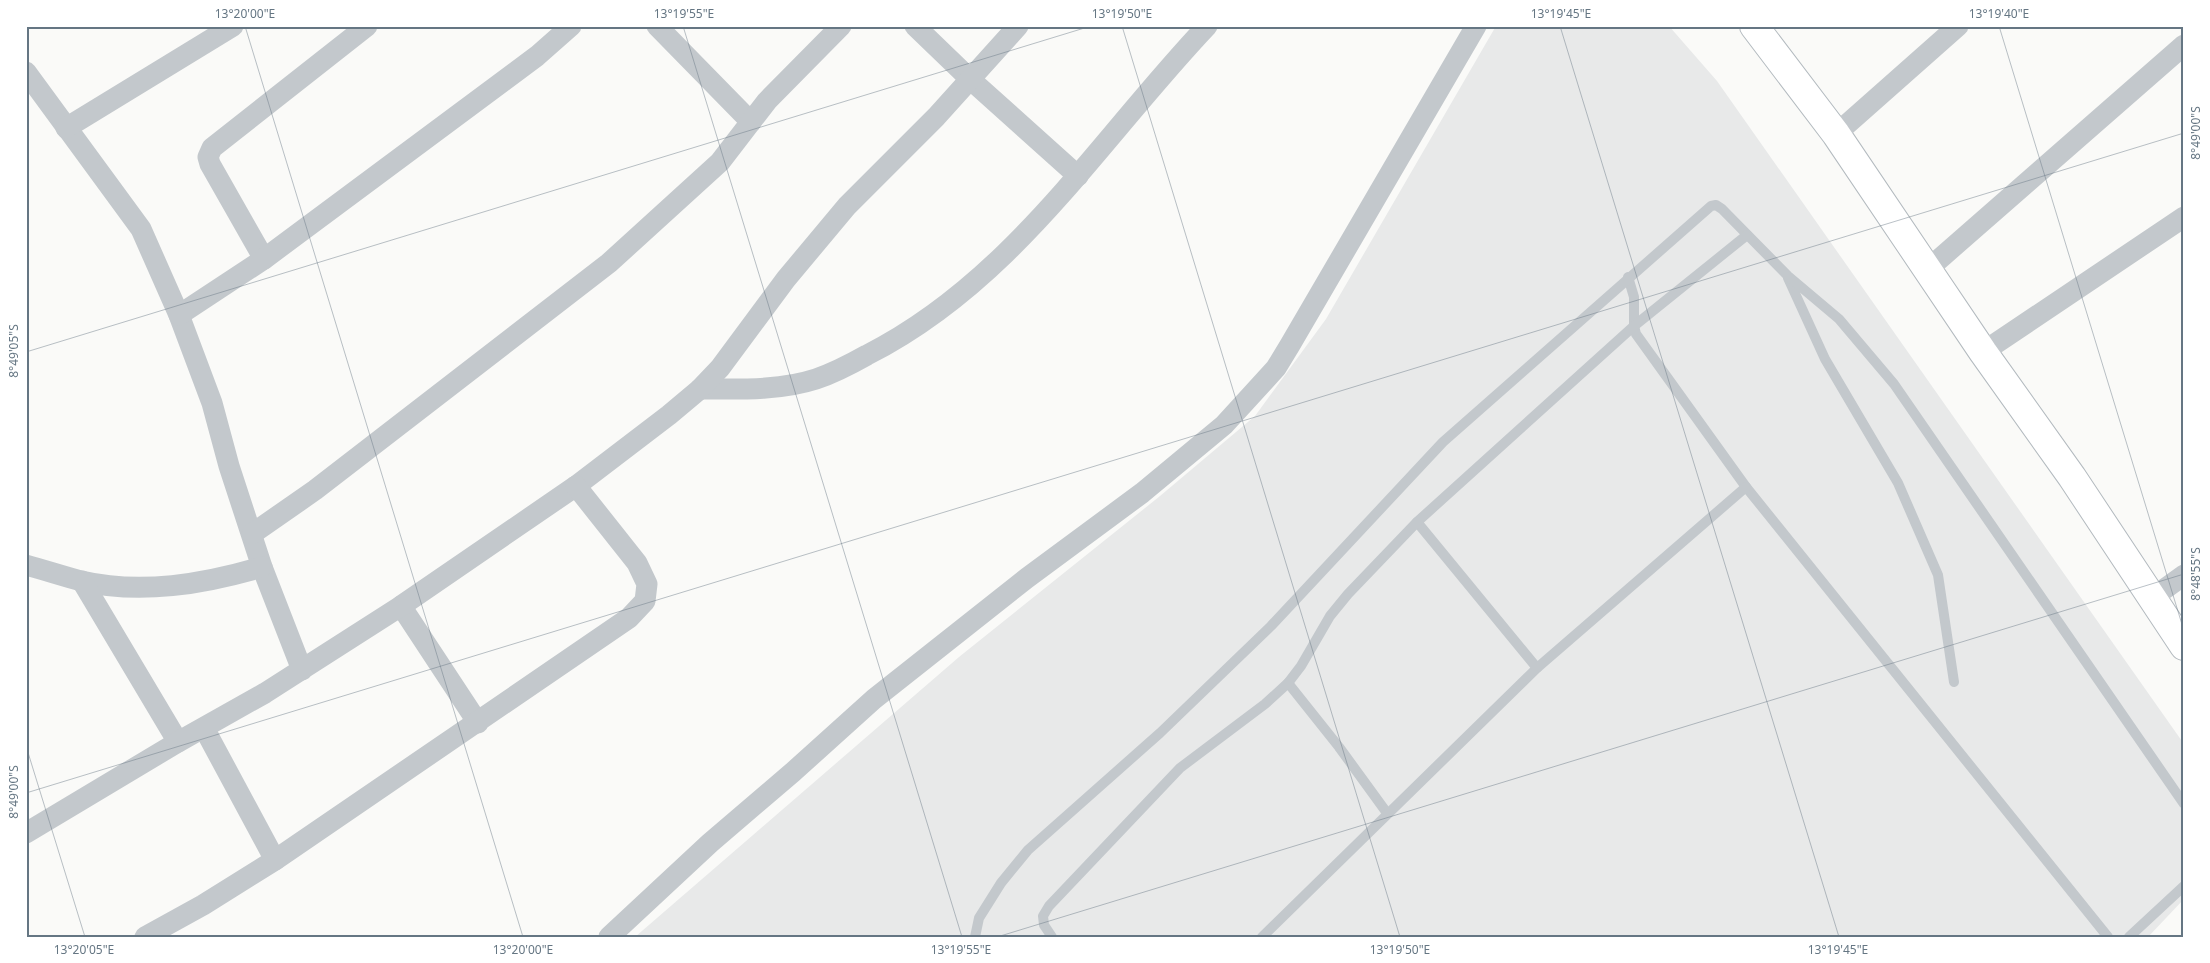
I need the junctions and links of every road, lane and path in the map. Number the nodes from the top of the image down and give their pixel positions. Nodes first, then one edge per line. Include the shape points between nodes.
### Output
1 (233, 26) edge
2 (367, 26) edge
3 (571, 26) edge
4 (657, 26) edge
5 (841, 26) edge
6 (915, 26) edge
7 (1018, 26) edge
8 (1207, 26) edge
9 (1476, 26) edge
10 (1754, 26) edge
11 (1958, 26) edge
12 (2184, 45) edge
13 (26, 72) edge
14 (971, 80) junction
15 (751, 122) junction
16 (66, 128) junction
17 (1836, 134) junction
18 (1078, 176) junction
19 (2184, 216) edge
20 (1747, 235) junction
21 (264, 259) junction
22 (1928, 270) junction
23 (1788, 276) junction
24 (1628, 277) junction
25 (179, 315) junction
26 (1634, 326) junction
27 (1983, 352) junction
28 (700, 389) junction
29 (576, 486) junction
30 (1746, 487) junction
31 (1417, 522) junction
32 (252, 534) junction
33 (26, 565) edge
34 (262, 567) junction
35 (2184, 575) edge
36 (82, 581) junction
37 (2152, 598) junction
38 (401, 606) junction
39 (2184, 646) edge
40 (1537, 668) junction
41 (302, 670) junction
42 (1954, 682) dead end
43 (1288, 683) junction
44 (478, 723) junction
45 (204, 728) junction
46 (178, 742) junction
47 (2184, 804) edge
48 (1387, 813) junction
49 (26, 833) edge
50 (276, 860) junction
51 (2184, 886) edge
52 (145, 937) edge
53 (609, 937) edge
54 (975, 937) edge
55 (1052, 937) edge
56 (1262, 937) edge
57 (2108, 937) edge
58 (2129, 937) edge

1 - 16 street
2 - 21 street via 209,152 210,164
3 - 21 street via 537,56
4 - 15 street
5 - 15 street via 785,82
6 - 14 street
7 - 14 street
8 - 18 street
9 - 53 street via 1276,368 1224,425 1142,493 1027,578 874,699
10 - 17 street
11 - 17 street
12 - 22 street
13 - 16 street
14 - 18 street
14 - 28 street via 847,206
15 - 32 street via 720,162 609,263 315,490
16 - 25 street via 141,229
17 - 22 street
18 - 28 street via 1037,222 962,293 903,336 816,379 776,388
19 - 27 street
20 - 23 lane
20 - 24 lane via 1722,208 1711,206
20 - 26 lane
21 - 25 street
22 - 27 street
23 - 42 lane via 1825,359 1898,483 1938,575
23 - 47 lane via 1839,319 1894,384
24 - 26 lane via 1634,297
24 - 54 lane via 1443,442 1271,626 1160,733 1028,850 1001,883 979,918
25 - 32 street via 212,403
26 - 30 lane via 1643,345
26 - 31 lane
27 - 37 street via 2072,477
28 - 29 street
29 - 38 street
29 - 44 street via 637,563 648,584 645,601 611,633
30 - 40 lane
30 - 57 lane
31 - 40 lane
31 - 43 lane via 1330,616
32 - 34 street
33 - 36 street
34 - 36 street via 210,580 169,585 117,586
34 - 41 street
35 - 37 street
36 - 46 street
37 - 39 street
38 - 41 street
38 - 44 street
40 - 48 lane
41 - 45 street
43 - 48 lane via 1340,747
43 - 55 lane via 1180,768 1049,906 1043,916 1044,925
44 - 50 street
45 - 46 street
45 - 50 street
46 - 49 street
48 - 56 lane
50 - 52 street
51 - 58 lane

